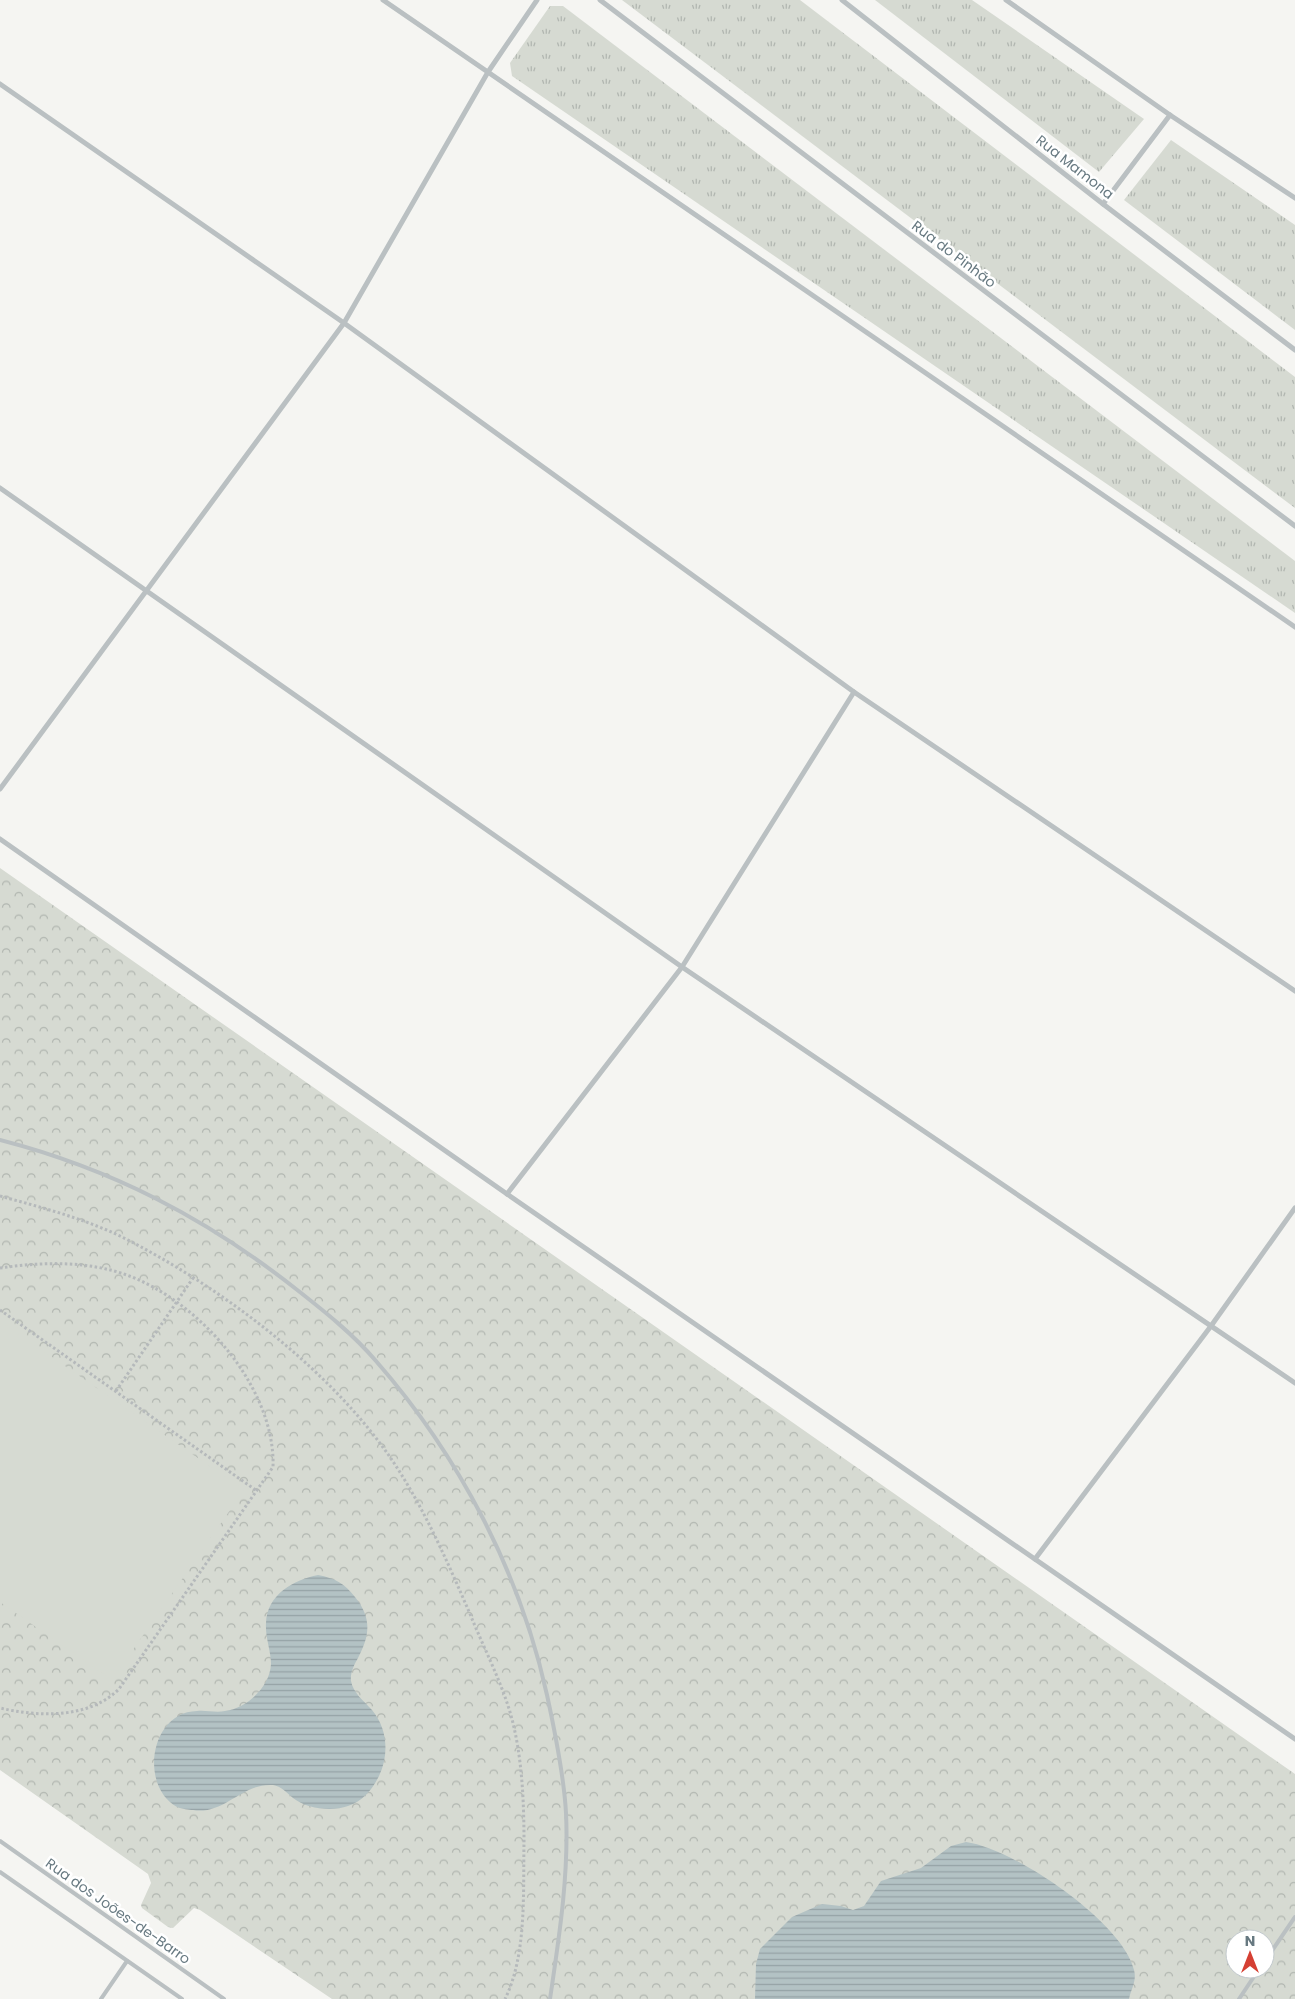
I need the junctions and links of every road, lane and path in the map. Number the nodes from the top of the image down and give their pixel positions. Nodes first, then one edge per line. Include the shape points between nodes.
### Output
1 (383, 0) edge
2 (537, 0) edge
3 (600, 0) edge
4 (842, 0) edge
5 (1006, 0) edge
6 (488, 72) junction
7 (0, 84) edge
8 (1170, 115) junction
9 (1295, 198) edge
10 (1103, 204) junction
11 (344, 323) junction
12 (1295, 350) edge
13 (0, 488) edge
14 (1295, 526) edge
15 (148, 590) junction
16 (1295, 627) edge
17 (854, 692) junction
18 (0, 789) edge
19 (0, 839) edge
20 (682, 967) junction
21 (1295, 991) edge
22 (0, 1140) edge
23 (507, 1194) junction
24 (0, 1196) edge
25 (1295, 1208) edge
26 (0, 1268) edge
27 (193, 1278) junction
28 (177, 1302) junction
29 (0, 1310) edge
30 (1211, 1326) junction
31 (1295, 1383) edge
32 (116, 1391) junction
33 (257, 1492) junction
34 (1035, 1559) junction
35 (0, 1708) edge
36 (1295, 1738) edge
37 (0, 1841) edge
38 (0, 1872) edge
39 (1295, 1917) edge
40 (1275, 1946) edge
41 (127, 1961) junction
42 (1252, 1979) edge
43 (101, 1999) edge
44 (182, 1999) edge
45 (224, 1999) edge
46 (505, 1999) edge
47 (550, 1999) edge
48 (1239, 1999) edge

1 - 6 street
2 - 6 street
3 - 14 street, Rua do Pinhão
4 - 10 street, Rua Mamona
5 - 8 street
6 - 11 street
6 - 16 street
7 - 11 street
8 - 9 street
8 - 10 street
10 - 12 street, Rua Mamona
11 - 15 street
11 - 17 street
13 - 15 street
15 - 18 street
15 - 20 street
17 - 20 street
17 - 21 street
19 - 23 street
20 - 23 street
20 - 30 street
22 - 47 lane via 44,1152 132,1186 205,1225 270,1269 329,1315 375,1359 433,1432 487,1526 514,1585 528,1620 553,1722 566,1812 562,1914
23 - 34 street
24 - 27 path via 56,1211 118,1236
25 - 30 street
26 - 28 path via 76,1264 107,1269 143,1282
27 - 28 path
27 - 46 path via 245,1313 298,1356 372,1433 396,1465 446,1558 510,1712 520,1765 524,1818 523,1895 518,1958
28 - 32 path
28 - 33 path via 208,1328 236,1361 268,1423 274,1450 273,1467
29 - 32 path
30 - 31 street
30 - 34 street
32 - 33 path
33 - 35 path via 110,1697 89,1707 56,1714
34 - 36 street
37 - 45 lane, Rua dos Joões-de-Barro
38 - 41 lane
39 - 40 lane
41 - 43 lane
41 - 44 lane
42 - 48 lane

